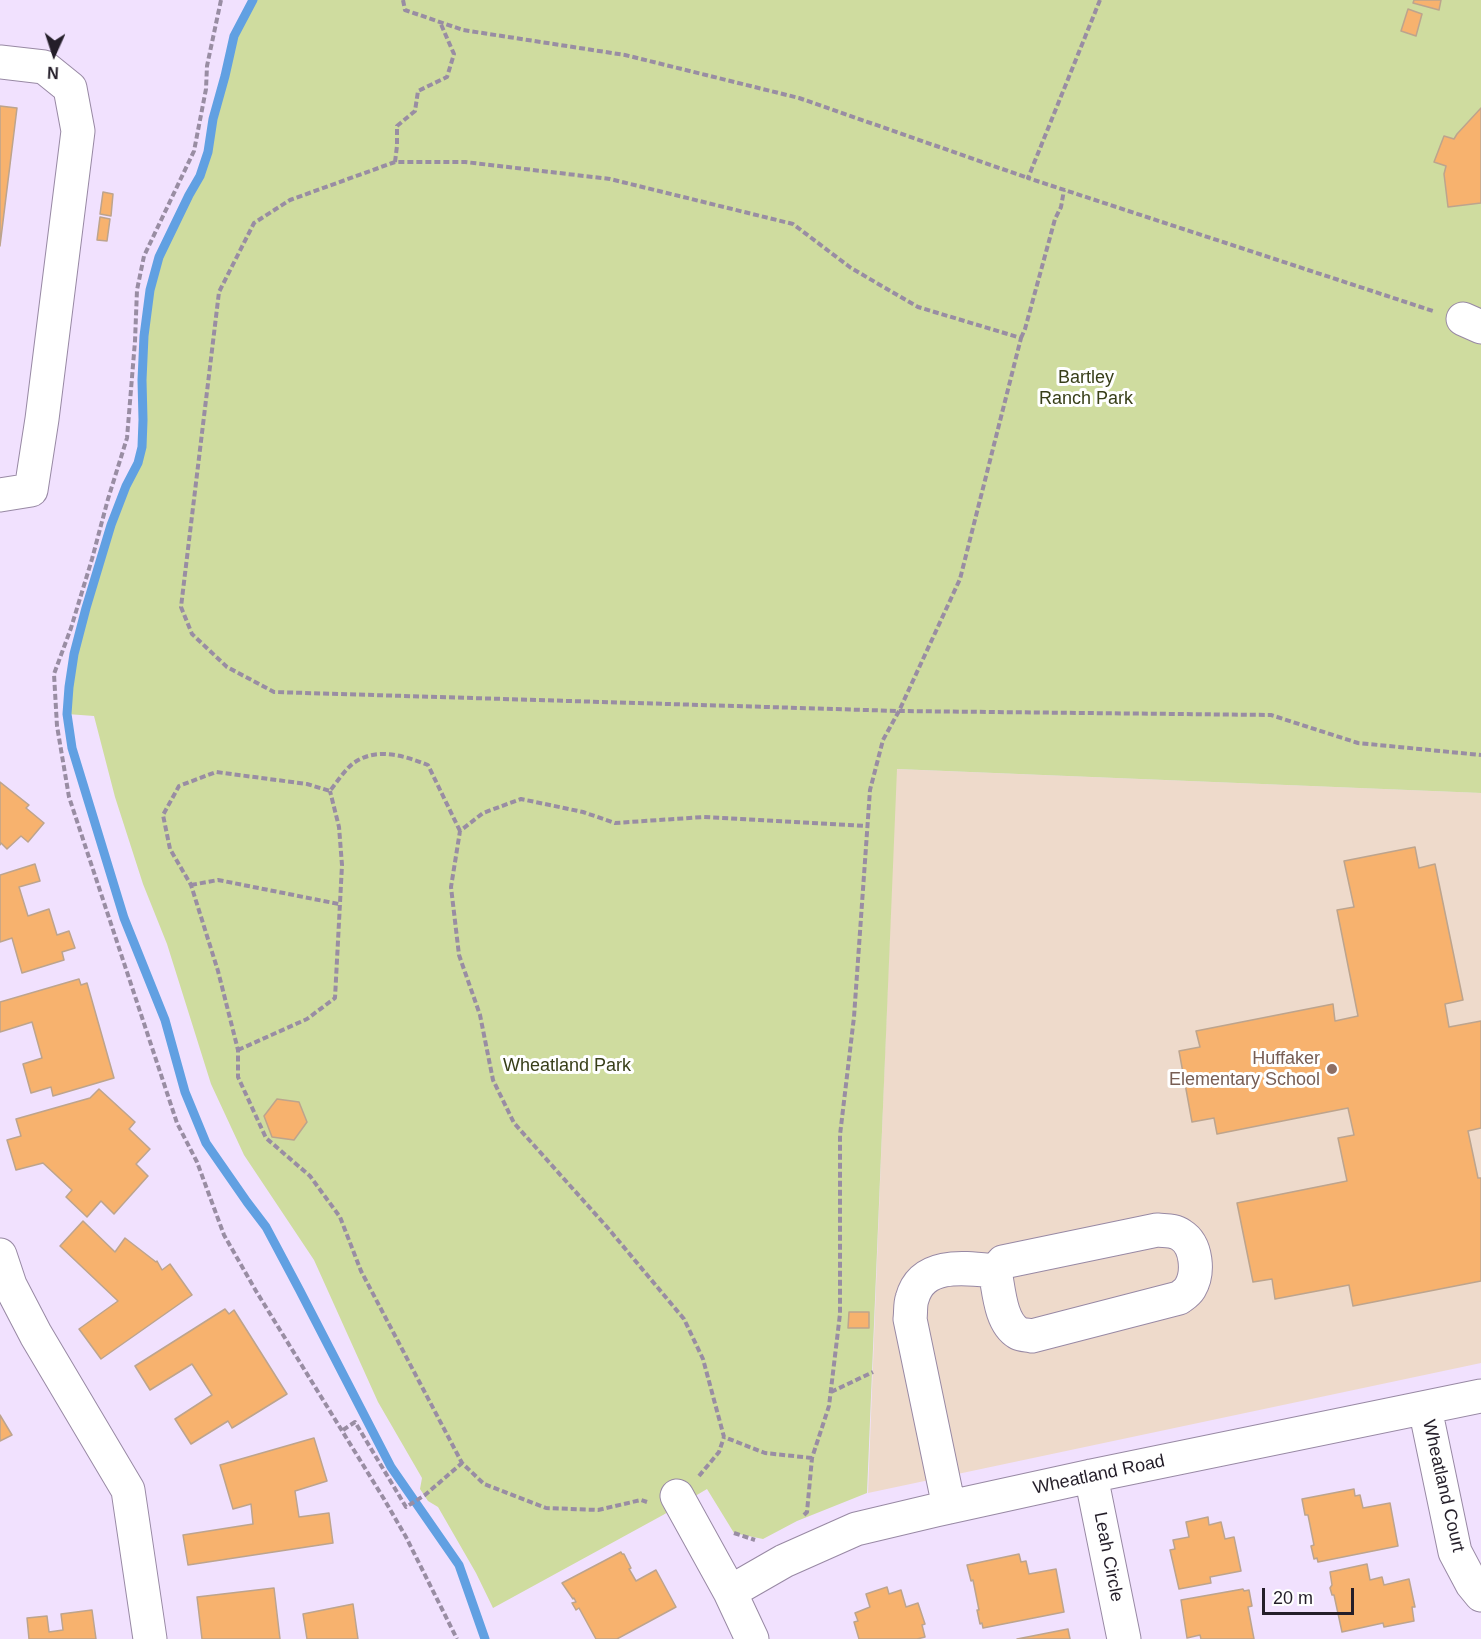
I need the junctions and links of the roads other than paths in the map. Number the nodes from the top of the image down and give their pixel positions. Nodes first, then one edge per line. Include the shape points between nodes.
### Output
1 (0, 62) edge
2 (0, 495) edge
3 (0, 1255) edge
4 (995, 1271) junction
5 (1481, 1396) edge
6 (1425, 1408) junction
7 (1091, 1476) junction
8 (693, 1485) road end
9 (949, 1507) junction
10 (730, 1592) junction
11 (1481, 1595) edge
12 (150, 1639) edge
13 (752, 1639) edge
14 (1124, 1639) edge

1 - 2 street via 44,67 70,88 78,131 31,490
3 - 12 street via 10,1286 36,1335 128,1490
4 - 4 street via 1005,1318 1019,1334 1032,1336 1179,1298 1189,1291 1195,1269 1190,1243 1181,1235 1157,1230 1018,1258 1003,1262
4 - 9 street via 938,1271 920,1283 912,1299 910,1318
5 - 6 street, Wheatland Road
6 - 7 street, Wheatland Road
6 - 11 street, Wheatland Court via 1455,1552
7 - 9 street, Wheatland Road
7 - 14 street, Leah Circle
8 - 10 street
9 - 10 street, Wheatland Road via 856,1529
10 - 13 street

